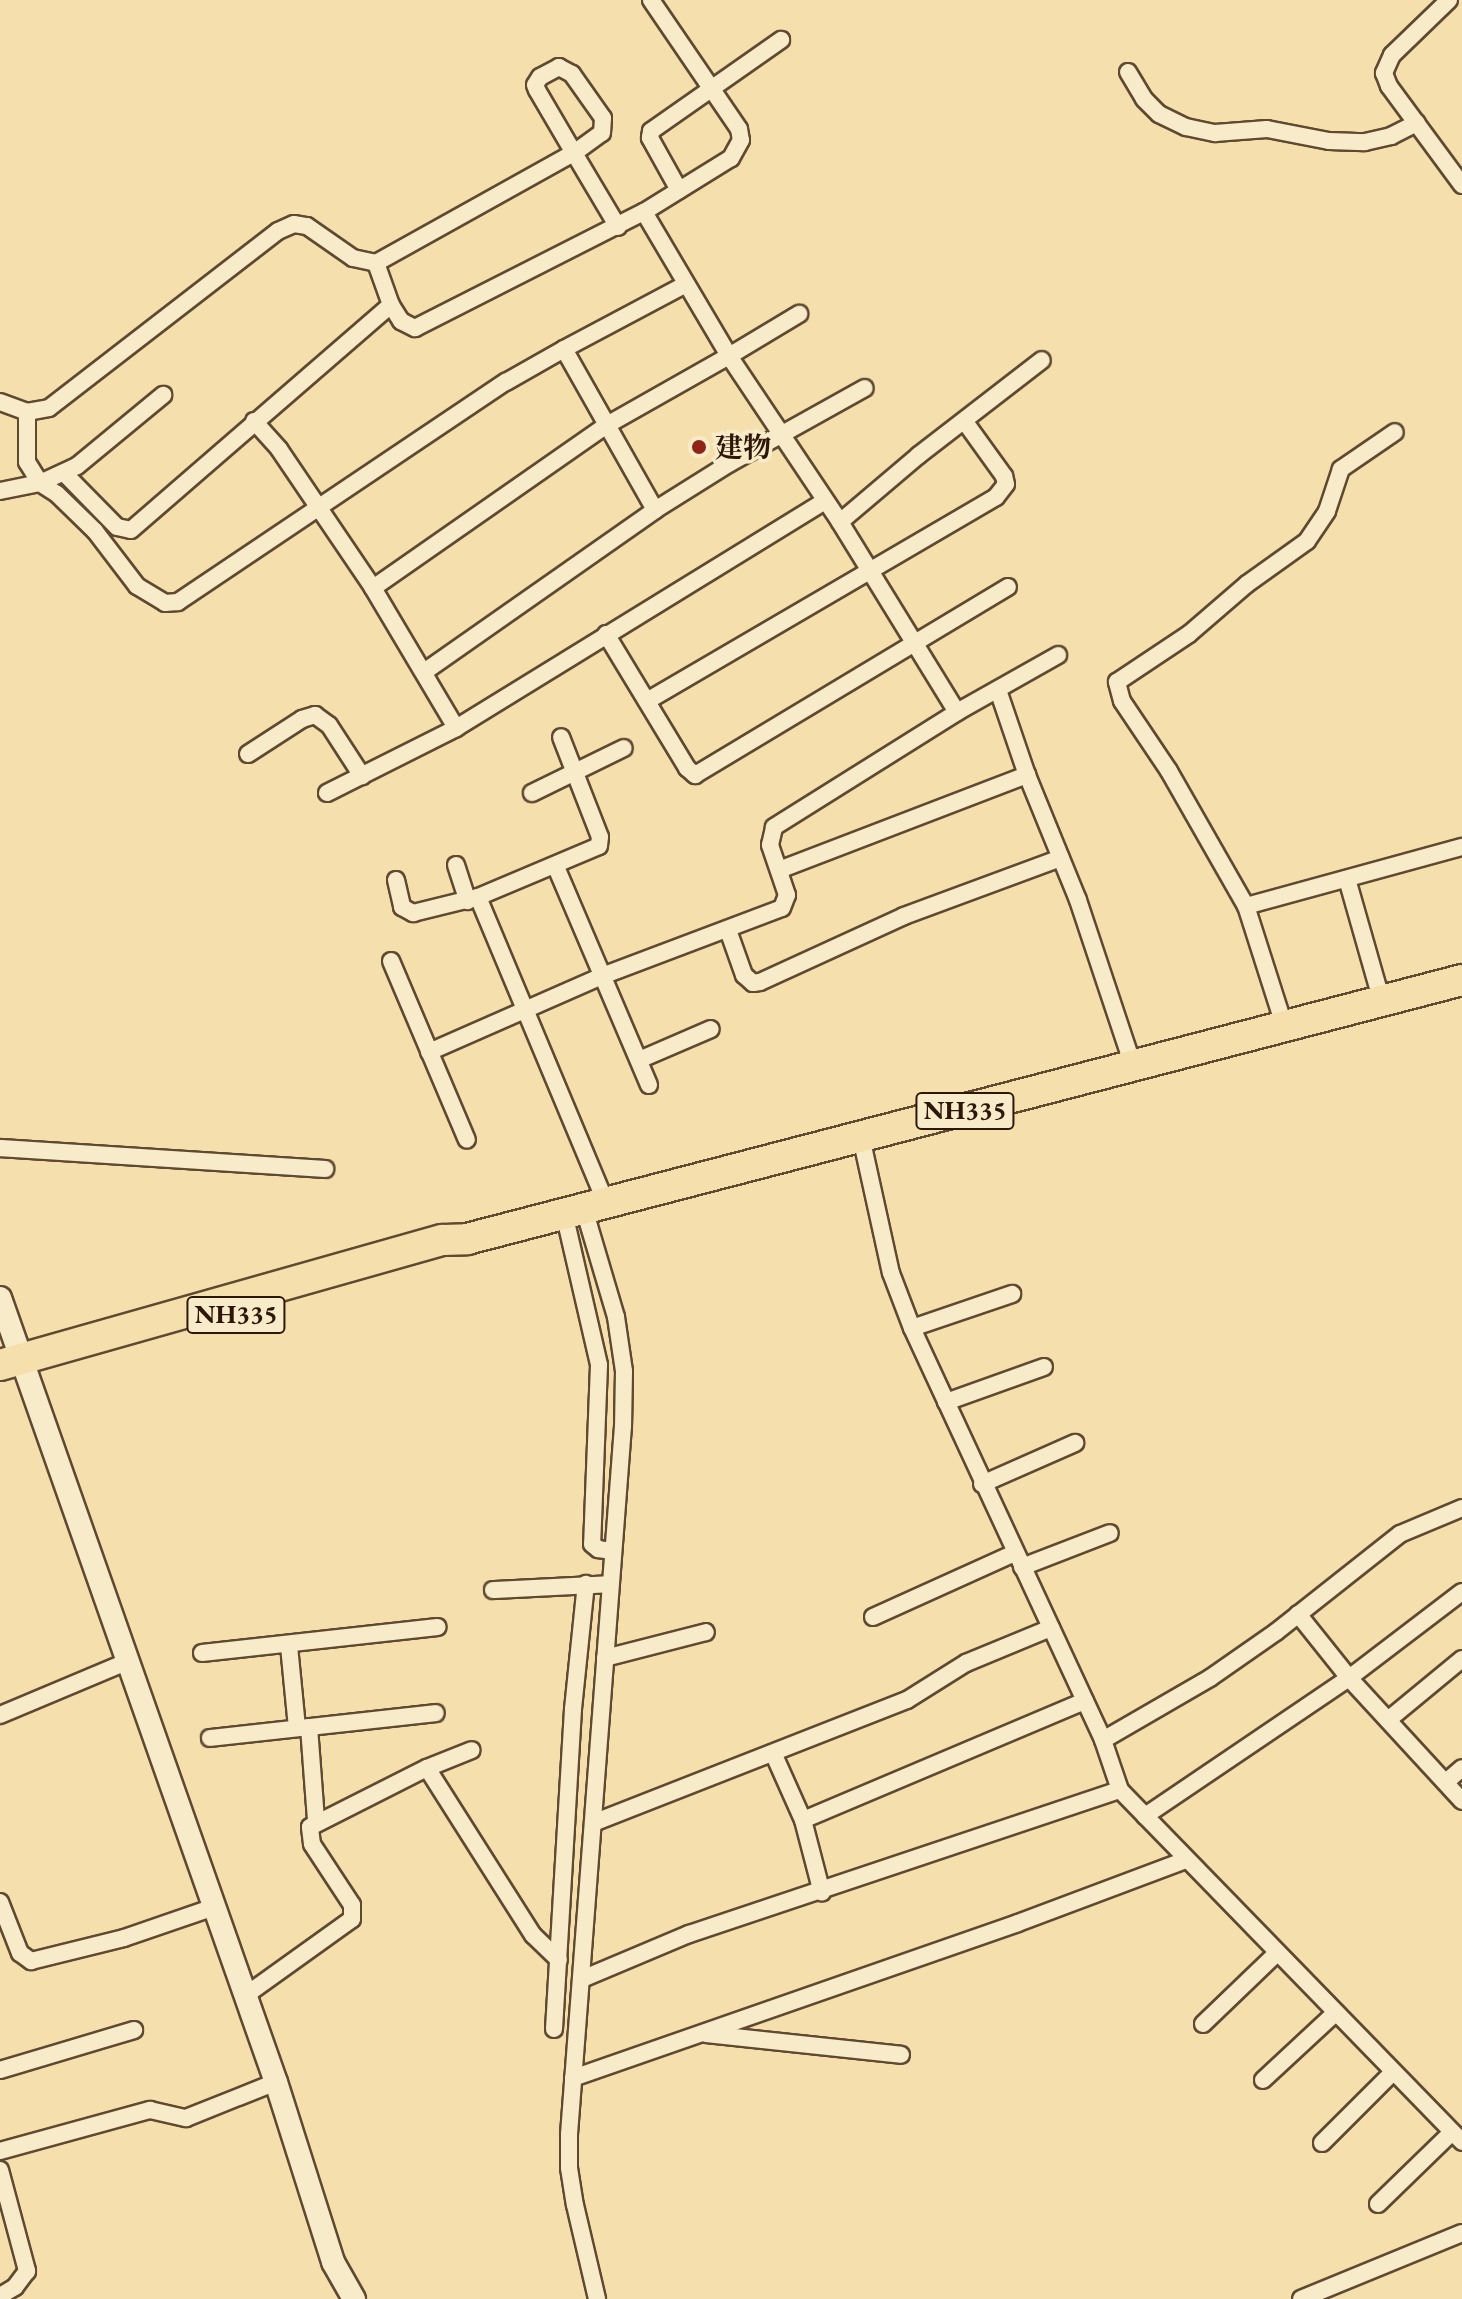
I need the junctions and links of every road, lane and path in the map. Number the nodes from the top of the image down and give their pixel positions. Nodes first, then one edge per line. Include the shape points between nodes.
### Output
1 (651, 0) edge
2 (1449, 0) edge
3 (781, 40) dead end
4 (1128, 72) dead end
5 (711, 89) junction
6 (1417, 123) junction
7 (574, 153) junction
8 (1462, 185) edge
9 (679, 190) junction
10 (644, 212) junction
11 (618, 227) junction
12 (376, 263) junction
13 (686, 284) junction
14 (391, 305) junction
15 (799, 314) dead end
16 (564, 349) junction
17 (729, 356) junction
18 (1042, 360) dead end
19 (865, 388) dead end
20 (163, 395) dead end
21 (0, 402) edge
22 (27, 412) junction
23 (254, 421) junction
24 (965, 422) junction
25 (607, 425) junction
26 (1395, 432) dead end
27 (780, 436) junction
28 (65, 474) junction
29 (40, 483) junction
30 (0, 491) edge
31 (825, 501) junction
32 (319, 508) junction
33 (655, 510) junction
34 (840, 522) junction
35 (872, 572) junction
36 (1008, 587) dead end
37 (373, 588) junction
38 (606, 634) junction
39 (916, 642) junction
40 (1058, 655) dead end
41 (424, 672) junction
42 (998, 690) junction
43 (647, 701) junction
44 (957, 712) junction
45 (456, 728) junction
46 (561, 737) dead end
47 (624, 748) dead end
48 (248, 754) dead end
49 (575, 772) junction
50 (1027, 775) junction
51 (362, 776) junction
52 (327, 793) dead end
53 (532, 793) dead end
54 (1462, 847) edge
55 (1061, 858) junction
56 (456, 865) dead end
57 (556, 867) junction
58 (779, 870) junction
59 (1347, 879) junction
60 (396, 880) dead end
61 (473, 899) junction
62 (1246, 906) junction
63 (728, 930) junction
64 (391, 961) dead end
65 (602, 976) junction
66 (1462, 980) edge
67 (1382, 1002) junction
68 (525, 1012) junction
69 (1285, 1028) junction
70 (711, 1029) dead end
71 (429, 1052) junction
72 (639, 1060) junction
73 (1134, 1068) junction
74 (649, 1085) dead end
75 (861, 1137) junction
76 (467, 1140) dead end
77 (0, 1148) edge
78 (325, 1169) dead end
79 (585, 1208) junction
80 (1012, 1294) dead end
81 (0, 1298) edge
82 (912, 1328) junction
83 (1044, 1367) dead end
84 (11, 1369) edge
85 (946, 1402) junction
86 (1075, 1443) dead end
87 (982, 1484) junction
88 (1462, 1508) edge
89 (1110, 1533) dead end
90 (613, 1551) junction
91 (1018, 1560) junction
92 (586, 1584) junction
93 (610, 1584) junction
94 (493, 1590) dead end
95 (1462, 1592) edge
96 (1298, 1614) junction
97 (873, 1617) dead end
98 (438, 1627) dead end
99 (1051, 1628) junction
100 (706, 1632) dead end
101 (289, 1646) junction
102 (202, 1653) dead end
103 (605, 1658) junction
104 (1462, 1659) edge
105 (126, 1662) junction
106 (1349, 1678) junction
107 (1085, 1701) junction
108 (436, 1713) dead end
109 (0, 1715) edge
110 (1388, 1720) junction
111 (303, 1728) junction
112 (210, 1738) dead end
113 (1103, 1740) junction
114 (472, 1750) dead end
115 (774, 1755) junction
116 (427, 1768) junction
117 (1462, 1768) edge
118 (1446, 1782) junction
119 (1120, 1790) junction
120 (1462, 1801) edge
121 (1145, 1816) junction
122 (803, 1820) junction
123 (316, 1821) junction
124 (593, 1823) junction
125 (1186, 1860) junction
126 (822, 1893) junction
127 (0, 1902) edge
128 (214, 1907) junction
129 (1276, 1954) junction
130 (559, 1960) junction
131 (582, 1979) junction
132 (246, 1995) junction
133 (1335, 2013) junction
134 (1203, 2024) dead end
135 (554, 2029) dead end
136 (134, 2030) dead end
137 (704, 2034) junction
138 (901, 2055) dead end
139 (0, 2070) edge
140 (1393, 2072) junction
141 (573, 2078) junction
142 (1263, 2080) dead end
143 (276, 2082) junction
144 (1457, 2137) edge
145 (1322, 2143) dead end
146 (0, 2151) edge
147 (0, 2170) edge
148 (1378, 2204) dead end
149 (1462, 2233) edge
150 (12, 2294) edge
151 (354, 2299) edge
152 (597, 2299) edge
153 (1301, 2299) edge

1 - 5 street
2 - 6 street via 1386,64 1389,86
3 - 5 street
4 - 6 street via 1159,114 1215,133 1267,129 1365,142
5 - 9 street via 651,131
5 - 9 street via 739,129 738,150
6 - 8 street
7 - 7 street via 602,133 603,118 572,74 559,67 535,85
7 - 11 street
7 - 12 street
9 - 10 street
10 - 11 street
10 - 13 street
11 - 14 street via 424,326 408,326
12 - 14 street
12 - 22 street via 353,258 307,226 294,224 278,231 49,408
13 - 16 street
13 - 17 street
14 - 23 street
15 - 17 street
16 - 25 street
16 - 32 street
17 - 25 street
17 - 27 street
18 - 24 street
19 - 27 street
20 - 28 street
21 - 22 street
22 - 29 street via 27,462
23 - 28 street via 131,530 117,527
23 - 32 street
24 - 34 street
24 - 35 street via 1004,476 1003,491
25 - 33 street
25 - 37 street
26 - 62 street via 1341,469 1327,511 1307,541 1189,634 1117,682 1122,701
27 - 31 street
27 - 33 street
28 - 29 street
29 - 30 street
29 - 32 street via 95,531 137,586 165,603 178,602
31 - 34 street
31 - 38 street
32 - 37 street
33 - 41 street
34 - 35 street
35 - 39 street
35 - 43 street
36 - 39 street
37 - 41 street
38 - 43 street
38 - 45 street
39 - 43 street via 695,775
39 - 44 street
40 - 42 street
41 - 45 street
42 - 44 street
42 - 50 street
44 - 58 street via 774,827 770,845
45 - 51 street
46 - 49 street
47 - 49 street
48 - 51 street via 315,715 329,725
49 - 53 street
49 - 57 street via 602,842
50 - 55 street
50 - 58 street
51 - 52 street
54 - 59 street
55 - 63 street via 904,916 760,982 744,975
55 - 73 street
56 - 61 street
57 - 61 street
57 - 65 street
58 - 63 street via 787,895 782,908
59 - 62 street
59 - 67 street
60 - 61 street via 408,913
61 - 68 street
62 - 69 street
63 - 65 street
64 - 71 street
65 - 68 street
65 - 72 street
66 - 67 highway, NH335
67 - 69 highway, NH335
68 - 71 street
68 - 79 street
69 - 73 highway, NH335
70 - 72 street
71 - 76 street
72 - 74 street
73 - 75 highway, NH335
75 - 79 highway, NH335
75 - 82 street via 891,1273
77 - 78 street
79 - 84 highway, NH335 via 467,1239 443,1240
79 - 90 street via 616,1317 624,1371
79 - 90 street via 599,1365 592,1544
80 - 82 street
81 - 84 street
82 - 85 street
83 - 85 street
84 - 105 street
85 - 87 street
86 - 87 street
87 - 91 street
88 - 96 street via 1400,1534
89 - 91 street
90 - 93 street
91 - 97 street
91 - 99 street
92 - 93 street
92 - 94 street
92 - 130 street via 573,1709
93 - 103 street
95 - 106 street
96 - 106 street
96 - 113 street via 1210,1678
98 - 101 street
99 - 107 street
99 - 115 street via 966,1663 907,1700
100 - 103 street
101 - 102 street
101 - 111 street
103 - 124 street
104 - 110 street
105 - 109 street
105 - 128 street
106 - 110 street
106 - 121 street
107 - 113 street
107 - 122 street
108 - 111 street
110 - 118 street
111 - 112 street
111 - 123 street
113 - 119 street
114 - 116 street
115 - 122 street
115 - 124 street
116 - 123 street
116 - 130 street via 533,1935
117 - 118 street
118 - 120 street
119 - 121 street
119 - 126 street
121 - 125 street
122 - 126 street
123 - 132 street via 310,1827 312,1844 352,1905 352,1919
124 - 131 street
125 - 129 street
125 - 137 street
126 - 131 street via 689,1934
127 - 128 street via 20,1953 31,1961 124,1938
128 - 132 street
129 - 133 street
129 - 134 street
130 - 135 street
131 - 141 street
132 - 143 street
133 - 140 street
133 - 142 street
136 - 139 street
137 - 138 street
137 - 141 street
140 - 144 street
140 - 145 street
141 - 152 street via 569,2168
143 - 146 street via 186,2118 150,2110
143 - 151 street via 333,2262
144 - 148 street
147 - 150 street via 27,2271
149 - 153 street

